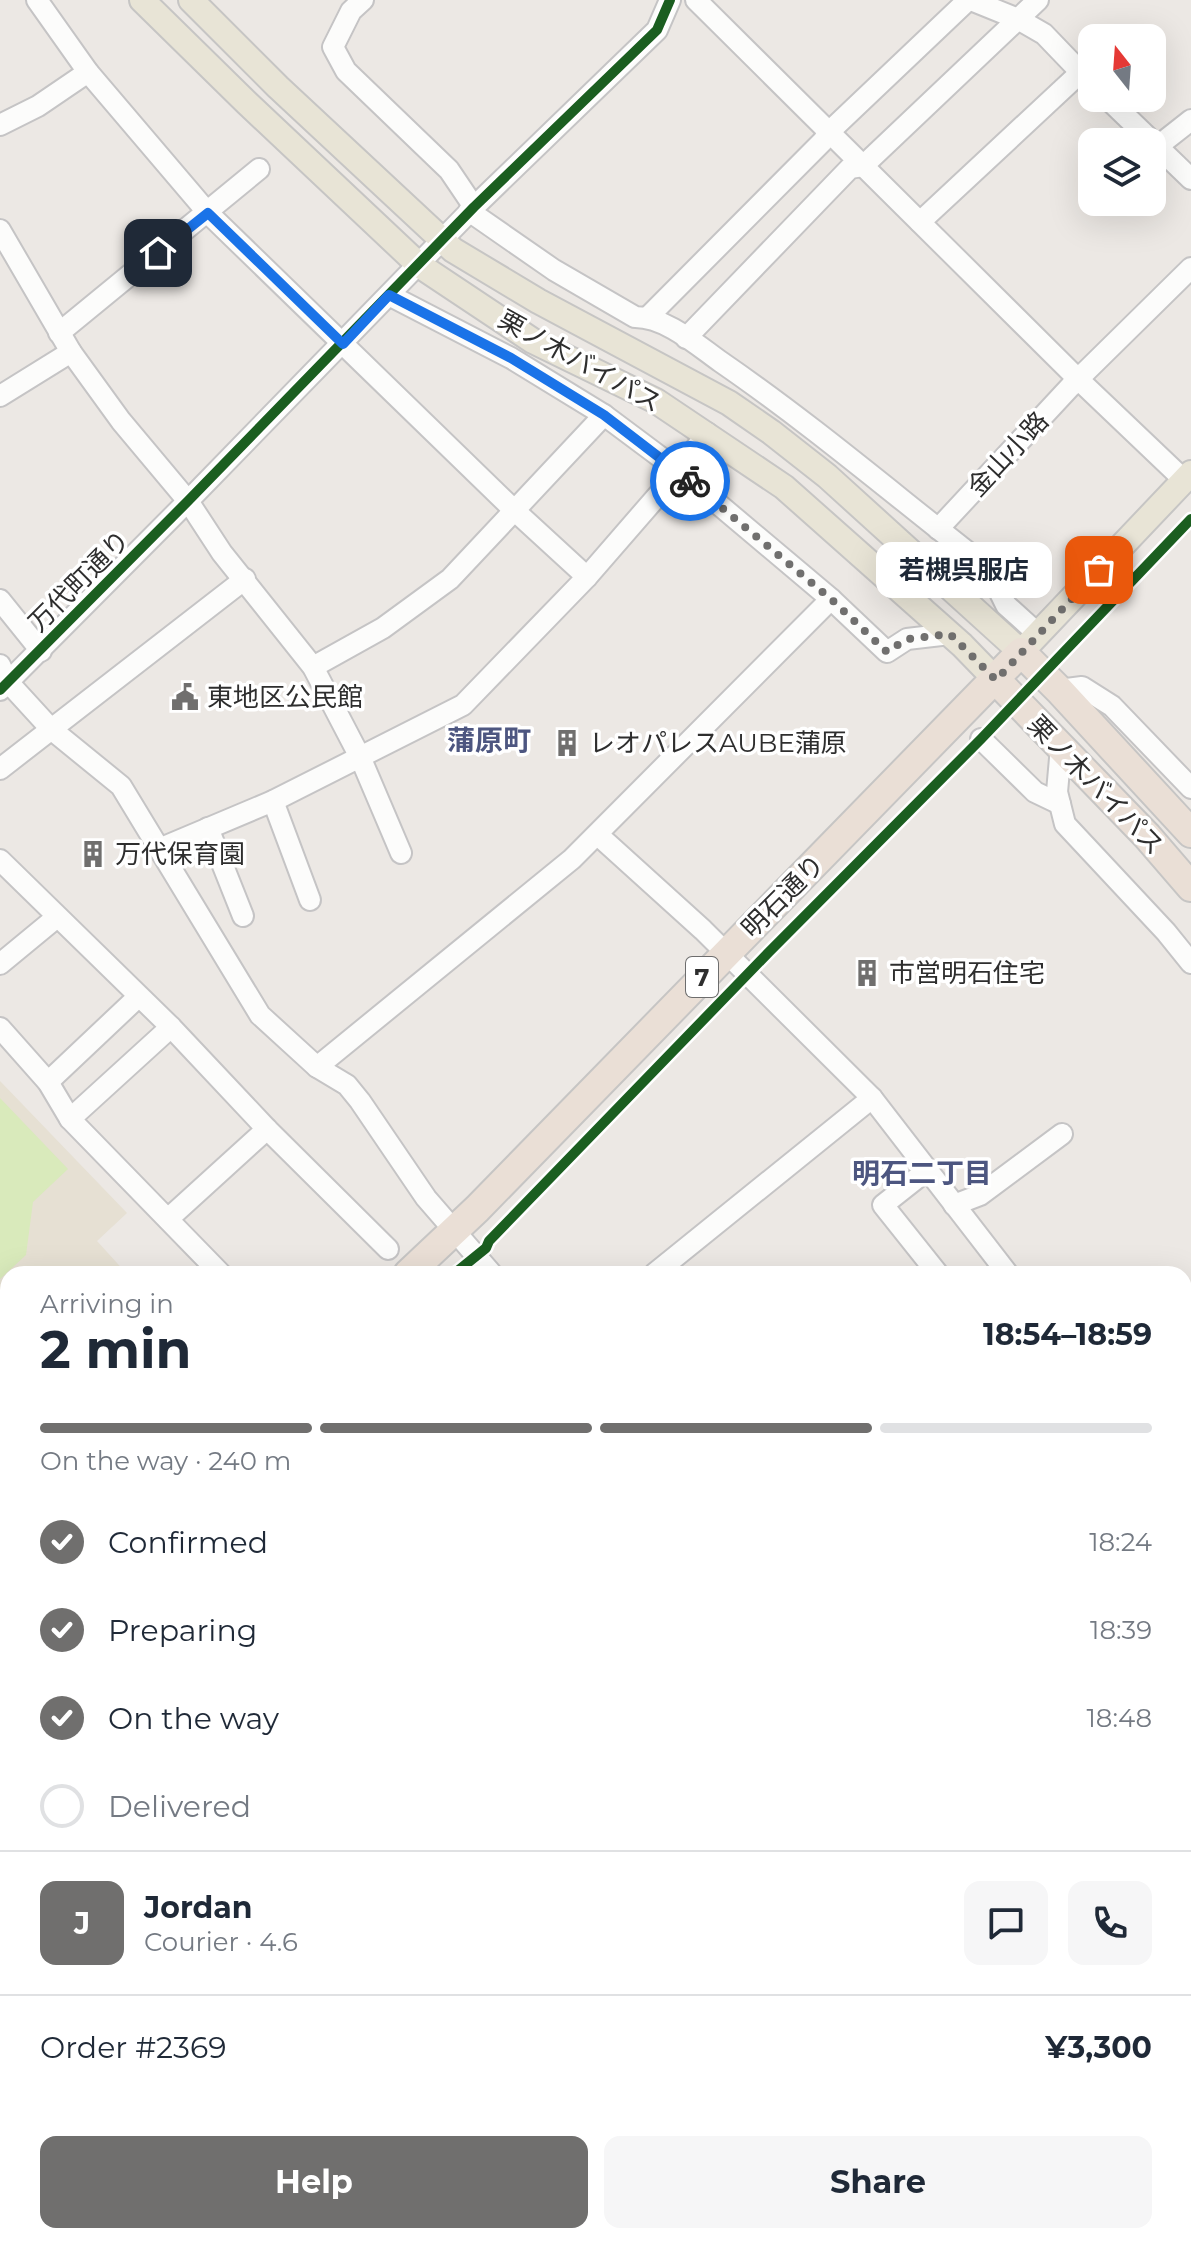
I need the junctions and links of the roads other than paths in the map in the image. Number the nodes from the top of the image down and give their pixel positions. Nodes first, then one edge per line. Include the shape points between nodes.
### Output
1 (37, 0) edge
2 (142, 0) edge
3 (191, 0) edge
4 (670, 0) edge
5 (696, 0) edge
6 (970, 0) edge
7 (1038, 0) edge
8 (352, 4) edge
9 (1018, 19) junction
10 (1078, 70) edge
11 (88, 72) junction
12 (1078, 85) edge
13 (1122, 112) edge
14 (1191, 120) edge
15 (0, 125) edge
16 (1139, 128) edge
17 (829, 132) junction
18 (1166, 140) edge
19 (1166, 154) edge
20 (863, 166) junction
21 (259, 169) dead end
22 (1191, 179) edge
23 (472, 209) junction
24 (208, 213) junction
25 (920, 222) junction
26 (0, 230) edge
27 (442, 241) junction
28 (419, 265) junction
29 (1191, 268) edge
30 (389, 295) junction
31 (648, 317) junction
32 (59, 333) junction
33 (686, 338) junction
34 (343, 344) junction
35 (71, 352) junction
36 (1079, 380) junction
37 (0, 396) edge
38 (604, 415) junction
39 (707, 433) junction
40 (679, 471) junction
41 (1189, 480) edge
42 (188, 501) junction
43 (515, 511) junction
44 (938, 529) junction
45 (587, 577) junction
46 (245, 579) junction
47 (831, 599) junction
48 (0, 600) edge
49 (950, 634) junction
50 (1030, 643) junction
51 (41, 651) junction
52 (313, 667) junction
53 (3, 679) edge
54 (996, 680) junction
55 (1059, 690) junction
56 (51, 729) junction
57 (981, 739) dead end
58 (1061, 747) junction
59 (361, 759) junction
60 (0, 769) edge
61 (1191, 788) edge
62 (273, 801) junction
63 (1060, 804) junction
64 (208, 828) junction
65 (1191, 833) edge
66 (598, 835) junction
67 (159, 849) junction
68 (401, 853) dead end
69 (0, 860) edge
70 (1191, 887) edge
71 (310, 900) dead end
72 (243, 916) dead end
73 (57, 917) junction
74 (726, 953) junction
75 (1191, 963) edge
76 (0, 964) edge
77 (138, 997) junction
78 (171, 1027) junction
79 (0, 1028) edge
80 (317, 1067) junction
81 (48, 1082) junction
82 (872, 1098) junction
83 (70, 1119) junction
84 (267, 1129) junction
85 (1062, 1134) dead end
86 (926, 1171) junction
87 (954, 1205) junction
88 (168, 1219) junction
89 (455, 1230) junction
90 (388, 1249) dead end
91 (213, 1266) edge
92 (417, 1266) edge
93 (485, 1266) edge
94 (664, 1266) edge
95 (932, 1266) edge
96 (1002, 1266) edge

1 - 11 street
2 - 28 main road, 栗ノ木バイパス
3 - 27 main road, 栗ノ木バイパス
4 - 23 street, 万代町通り via 657,30
5 - 17 street
6 - 9 street
6 - 17 street
7 - 9 street
8 - 23 street via 333,47 346,71 449,170
9 - 10 street via 1044,34
9 - 20 street
11 - 15 street
11 - 24 street
12 - 25 street
13 - 16 street
14 - 18 street
17 - 20 street
17 - 31 street
19 - 22 street
20 - 25 street
20 - 33 street via 850,168
21 - 24 street
23 - 27 street, 万代町通り
23 - 31 street via 554,270 635,317
24 - 32 street
24 - 34 street
25 - 36 street
26 - 32 street
27 - 28 street, 万代町通り
27 - 50 main road, 栗ノ木バイパス via 538,301 716,395 760,424
28 - 30 street, 万代町通り
28 - 39 main road, 栗ノ木バイパス via 533,341 656,401
29 - 36 street, 金山小路
30 - 34 street, 万代町通り
30 - 38 street via 511,358
31 - 33 street
32 - 35 street
33 - 44 street via 784,405
34 - 42 street, 万代町通り
34 - 43 street
35 - 37 street
35 - 42 street
36 - 41 street
36 - 44 street, 金山小路
38 - 40 street
38 - 43 street
39 - 40 street
39 - 49 main road, 栗ノ木バイパス via 784,487
40 - 45 street
40 - 47 street
41 - 50 main road
42 - 46 street
42 - 51 street, 万代町通り
43 - 45 street
43 - 52 street via 450,579 383,628
44 - 50 street via 988,568
45 - 59 street via 463,705
46 - 52 street
46 - 56 street
47 - 49 street via 887,652 907,639
47 - 66 street
48 - 51 street
49 - 54 main road, 栗ノ木バイパス
50 - 54 highway, 明石通り / 7
50 - 55 highway, 栗ノ木バイパス
51 - 53 street, 万代町通り
52 - 59 street
53 - 56 street
54 - 58 highway, 栗ノ木バイパス
54 - 74 highway, 明石通り / 7
55 - 61 street via 1082,687 1112,706
55 - 65 highway, 栗ノ木バイパス
56 - 60 street
56 - 67 street via 121,786
57 - 63 street via 1035,792
58 - 63 street
58 - 70 highway, 栗ノ木バイパス
59 - 62 street
59 - 68 street
62 - 64 street
62 - 71 street
63 - 75 street via 1065,824
64 - 67 street
64 - 72 street
66 - 74 street
66 - 80 street
67 - 80 street via 260,1015
69 - 73 street
73 - 76 street
73 - 77 street
74 - 82 street
74 - 89 highway, 明石通り / 7
77 - 78 street
77 - 81 street
78 - 83 street
78 - 84 street
79 - 81 street
80 - 89 street via 347,1085 426,1198
81 - 83 street
82 - 86 street
82 - 94 street
83 - 88 street
84 - 88 street
84 - 90 street
85 - 87 street via 980,1195
86 - 87 street
86 - 95 street via 883,1205
87 - 96 street
88 - 91 street
89 - 92 highway, 明石通り / 7
89 - 93 street

